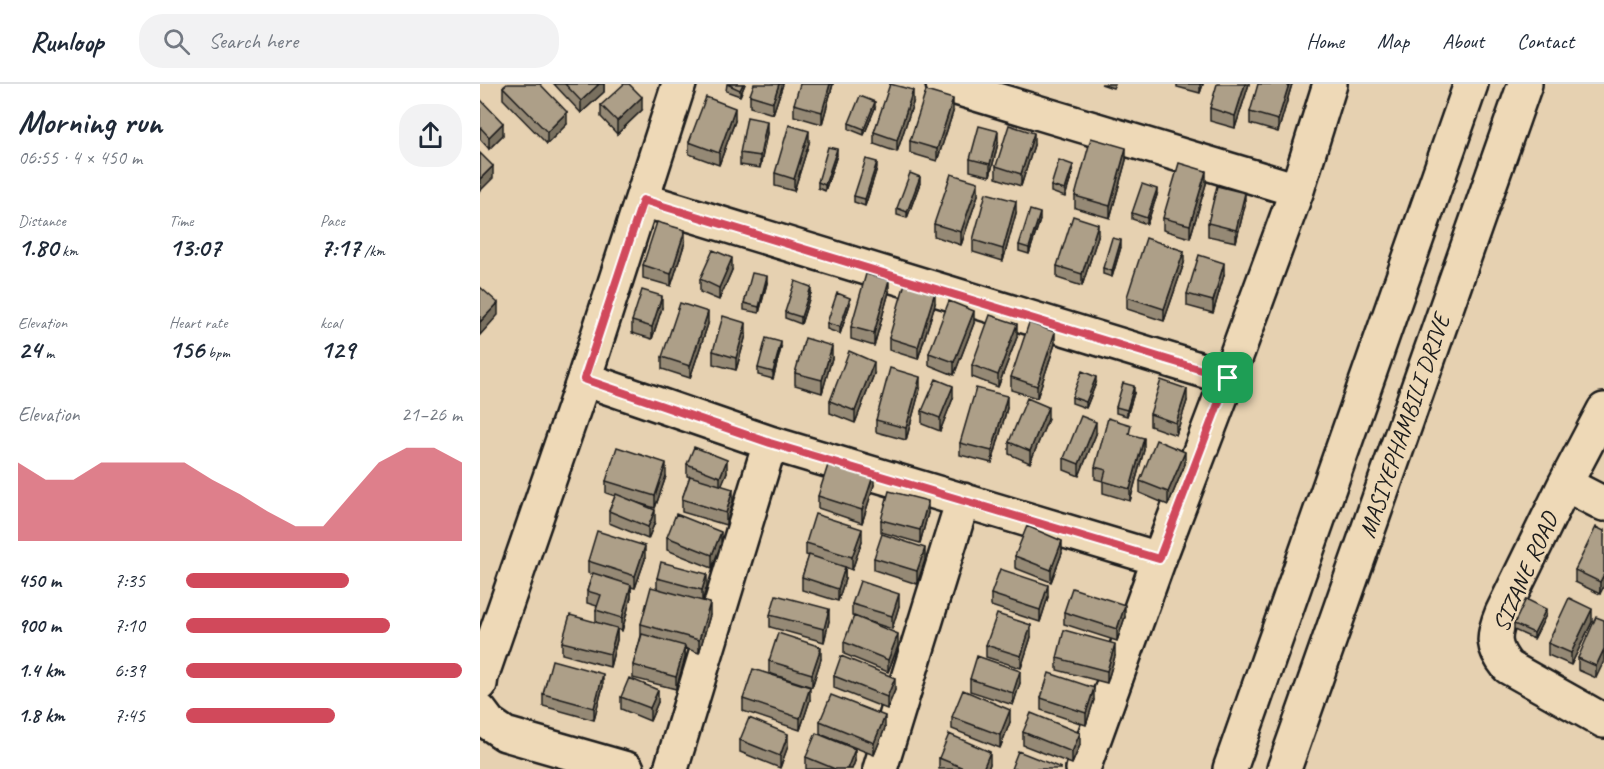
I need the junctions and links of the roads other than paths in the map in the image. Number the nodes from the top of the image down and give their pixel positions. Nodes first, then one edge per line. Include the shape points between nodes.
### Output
1 (679, 84) edge
2 (943, 84) edge
3 (1330, 84) edge
4 (1471, 84) edge
5 (1525, 84) edge
6 (1297, 190) junction
7 (643, 200) junction
8 (1228, 378) junction
9 (584, 379) junction
10 (1604, 410) edge
11 (770, 443) junction
12 (1565, 484) junction
13 (963, 500) junction
14 (1604, 504) edge
15 (1159, 559) junction
16 (480, 684) edge
17 (480, 711) edge
18 (1604, 721) edge
19 (627, 769) edge
20 (671, 769) edge
21 (880, 769) edge
22 (1083, 769) edge
23 (1230, 769) edge
24 (1284, 769) edge

1 - 7 street
2 - 6 street
3 - 6 street
4 - 23 street, MASIYEPHAMBILI DRIVE
5 - 24 street, MASIYEPHAMBILI DRIVE
6 - 8 street
7 - 8 street
7 - 9 street
8 - 15 street
9 - 11 street
9 - 16 street
10 - 12 street, SIZANE ROAD
11 - 13 street
11 - 20 street
12 - 14 street
12 - 18 street, SIZANE ROAD via 1502,613 1494,640 1497,654 1508,667
13 - 15 street
13 - 21 street
15 - 22 street
17 - 19 street via 505,734

